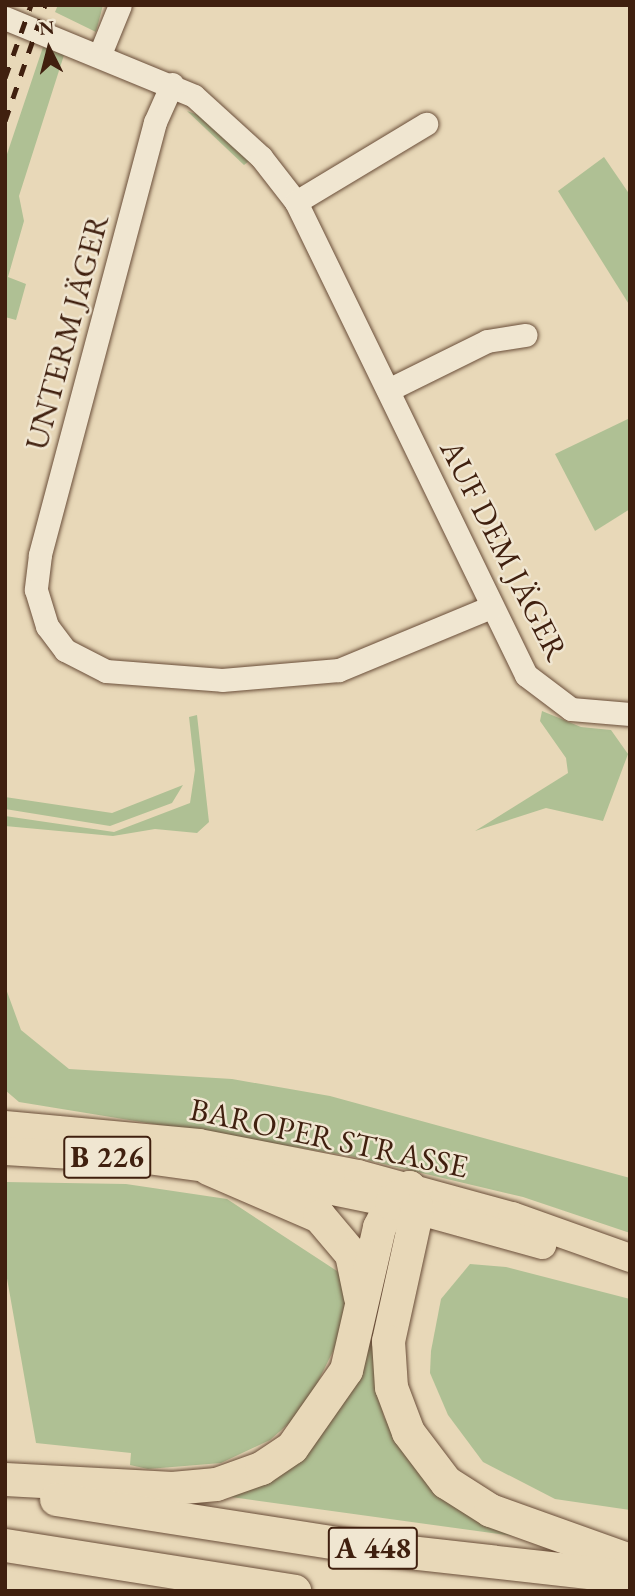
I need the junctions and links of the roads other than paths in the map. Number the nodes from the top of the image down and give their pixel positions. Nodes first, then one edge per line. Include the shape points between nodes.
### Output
1 (120, 5) edge
2 (5, 18) edge
3 (100, 54) junction
4 (172, 84) junction
5 (426, 124) dead end
6 (296, 202) junction
7 (526, 335) dead end
8 (388, 390) junction
9 (491, 607) junction
10 (630, 714) edge
11 (5, 1125) edge
12 (5, 1152) edge
13 (208, 1168) junction
14 (406, 1200) junction
15 (630, 1258) edge
16 (630, 1268) edge
17 (361, 1306) junction
18 (5, 1479) edge
19 (5, 1490) edge
20 (116, 1497) junction
21 (5, 1545) edge
22 (630, 1560) edge
23 (630, 1577) edge
24 (295, 1591) edge

1 - 3 street
2 - 3 street, AUF DEM JÄGER
3 - 4 street, AUF DEM JÄGER
4 - 6 street, AUF DEM JÄGER via 224,118
4 - 9 street, UNTERM JÄGER via 155,122 40,555 36,590 54,638 83,663 132,676 297,677 399,650
5 - 6 street
6 - 8 street, AUF DEM JÄGER
7 - 8 street via 487,341
8 - 9 street, AUF DEM JÄGER
9 - 10 street, AUF DEM JÄGER via 526,675 553,699 587,714
11 - 14 main road, BAROPER STRASSE / B 226 via 199,1143
12 - 13 main road, BAROPER STRASSE / B 226
13 - 14 main road, BAROPER STRASSE / B 226
13 - 17 highway via 319,1216 351,1254
14 - 15 main road, BAROPER STRASSE
14 - 16 main road, BAROPER STRASSE
14 - 17 highway
14 - 22 highway via 388,1341 391,1387 408,1432 446,1482 490,1510
17 - 20 highway via 346,1370 292,1447 261,1468 216,1484
18 - 20 highway
19 - 20 highway, A 448
20 - 23 highway, A 448 via 364,1547
21 - 24 highway, A 448

